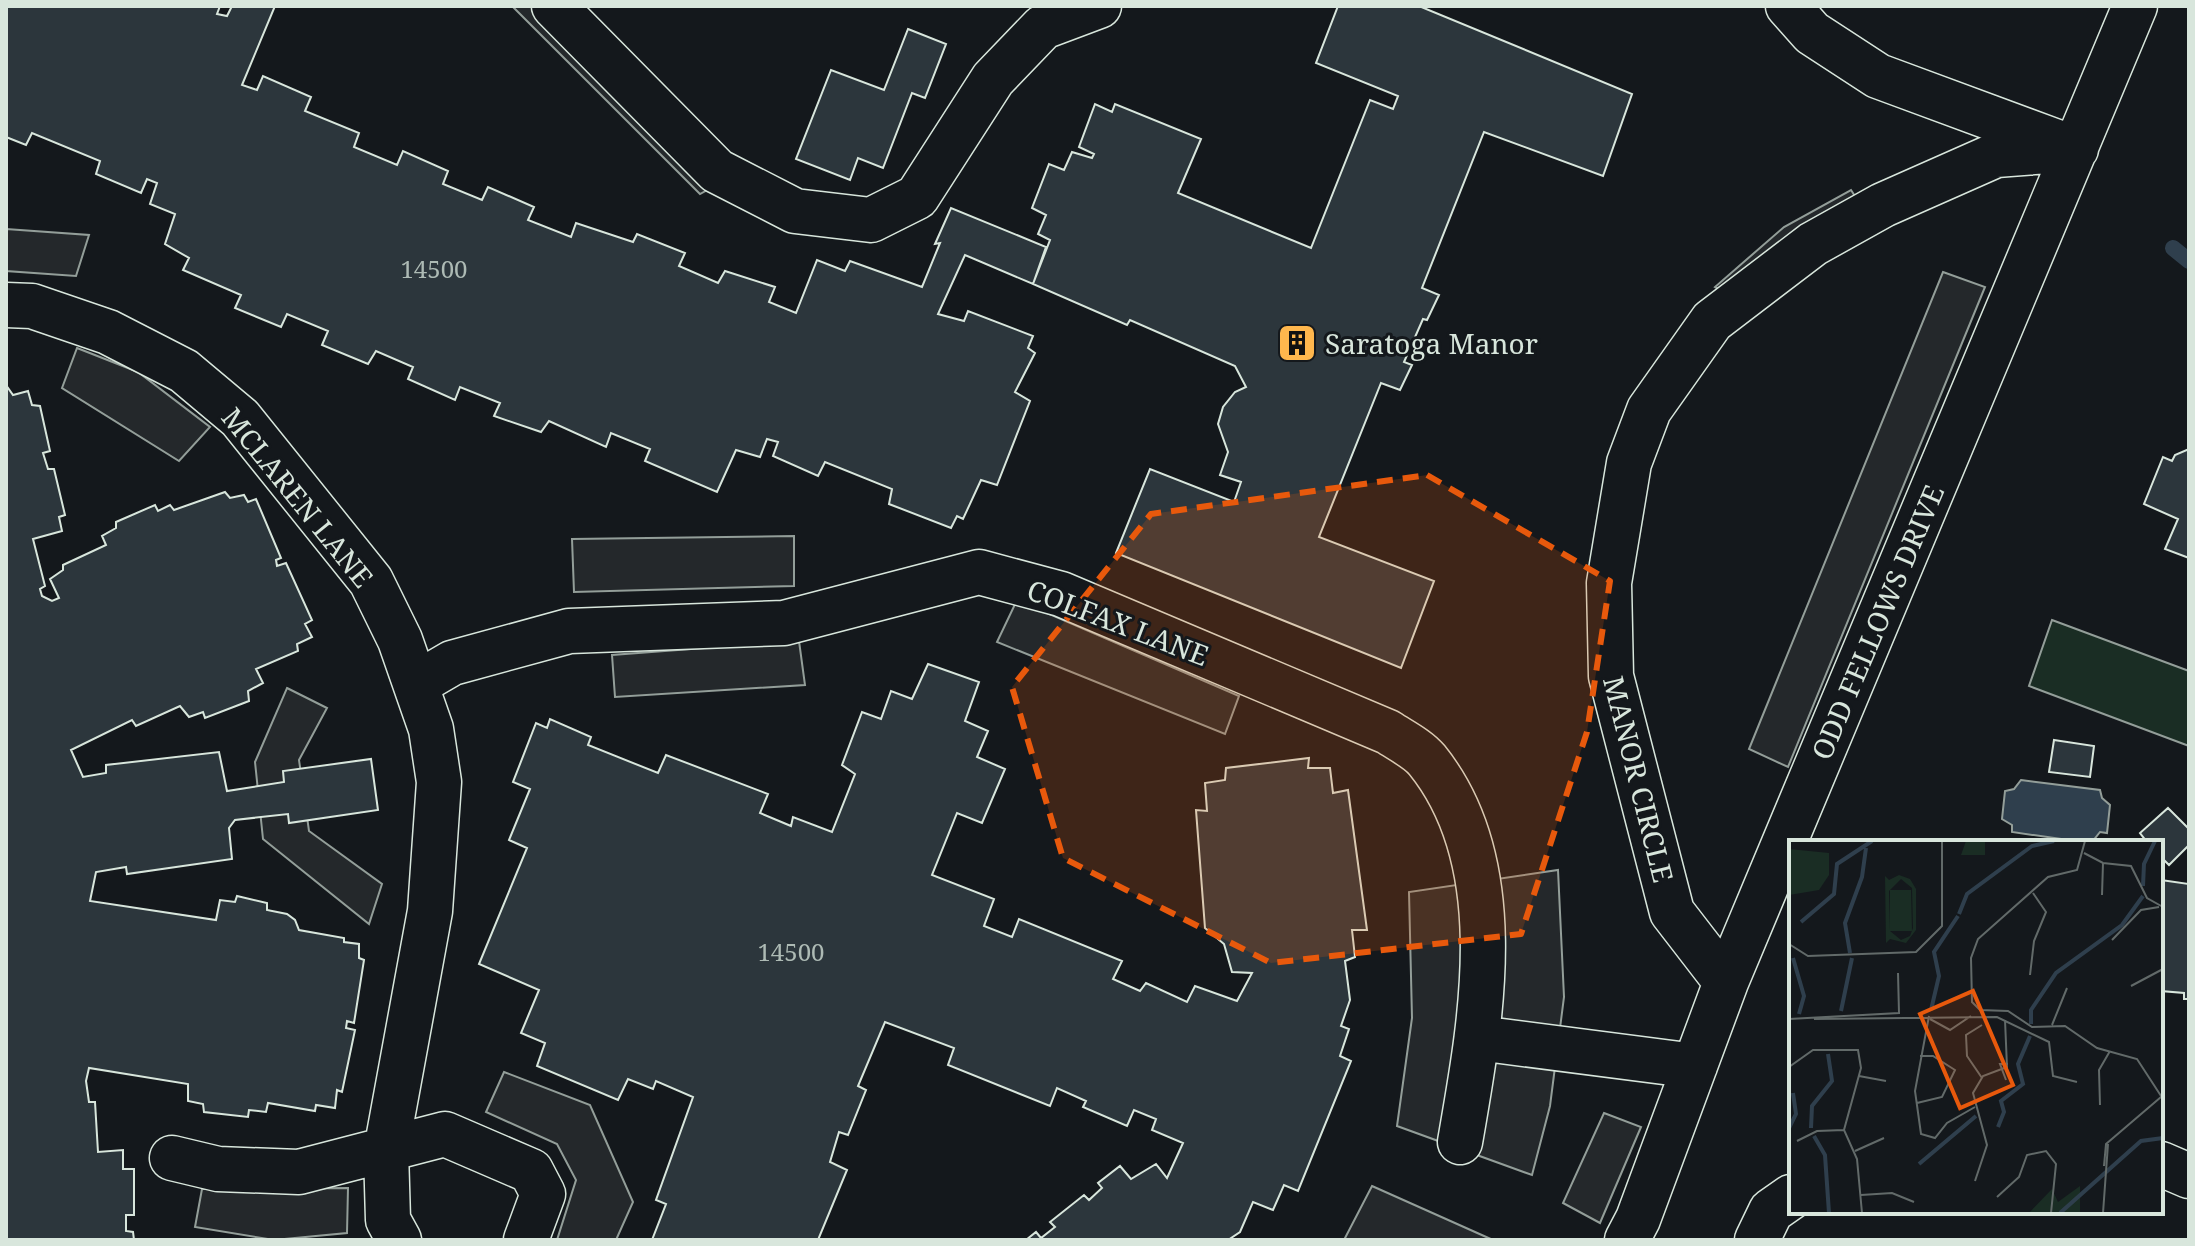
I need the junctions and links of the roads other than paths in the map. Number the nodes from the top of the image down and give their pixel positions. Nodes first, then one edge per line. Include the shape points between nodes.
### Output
1 (554, 6) edge
2 (1099, 6) edge
3 (1788, 6) edge
4 (2135, 6) edge
5 (2076, 149) junction
6 (6, 305) edge
7 (416, 684) junction
8 (1726, 982) junction
9 (1478, 1038) junction
10 (1695, 1066) junction
11 (1460, 1142) dead end
12 (386, 1151) junction
13 (172, 1158) dead end
14 (2163, 1165) edge
15 (2189, 1176) edge
16 (1789, 1198) edge
17 (399, 1240) edge
18 (526, 1240) edge
19 (1627, 1240) edge
20 (1757, 1240) edge

1 - 2 street via 717,171 795,211 871,220 917,197 993,79 1043,27
3 - 5 street via 1812,33 1878,76
4 - 5 street, ODD FELLOWS DRIVE
5 - 8 street, ODD FELLOWS DRIVE
5 - 8 street, MANOR CIRCLE via 1996,155 1883,205 1813,244 1712,321 1649,410 1629,463 1609,583 1611,676 1672,912
6 - 7 street, MCLAREN LANE via 32,306 108,332 184,371 240,418 371,581
7 - 9 street, COLFAX LANE via 452,663 569,631 784,623 979,572 1061,594 1388,732 1426,758 1457,804 1476,862 1483,929
7 - 12 street, MCLAREN LANE via 431,729 439,782 430,911
8 - 10 street, ODD FELLOWS DRIVE
9 - 10 street
9 - 11 street, COLFAX LANE
10 - 19 street, ODD FELLOWS DRIVE
12 - 13 street via 299,1172 218,1169
12 - 17 street, MCLAREN LANE via 388,1220
12 - 18 street via 445,1134 531,1171 543,1194
14 - 15 street
16 - 20 street via 1771,1211

